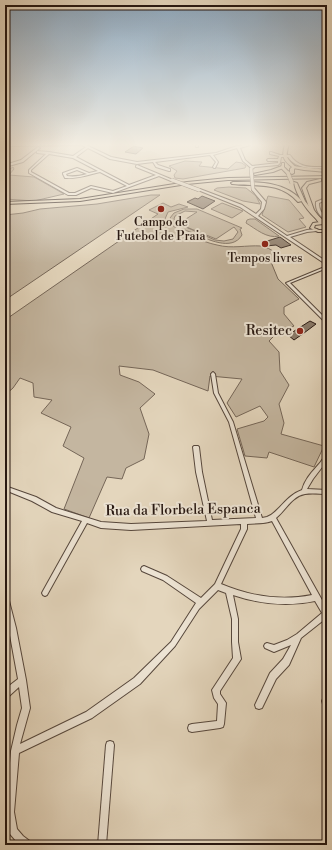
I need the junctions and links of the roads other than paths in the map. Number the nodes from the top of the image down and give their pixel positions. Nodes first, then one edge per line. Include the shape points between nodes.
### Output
1 (294, 183) joint
2 (50, 184) edge
3 (124, 184) edge
4 (135, 184) edge
5 (182, 184) edge
6 (194, 184) junction
7 (198, 184) edge
8 (207, 184) edge
9 (243, 184) edge
10 (252, 184) edge
11 (307, 184) edge
12 (129, 186) junction
13 (324, 200) dead end
14 (300, 201) junction
15 (5, 204) edge
16 (256, 216) junction
17 (325, 222) edge
18 (314, 227) junction
19 (321, 232) junction
20 (327, 232) edge
21 (327, 235) edge
22 (287, 237) junction
23 (327, 266) edge
24 (327, 322) edge
25 (212, 374) dead end
26 (196, 447) dead end
27 (327, 456) edge
28 (6, 489) edge
29 (304, 491) junction
30 (327, 492) edge
31 (272, 518) junction
32 (85, 521) junction
33 (260, 521) junction
34 (244, 522) junction
35 (210, 523) junction
36 (144, 569) dead end
37 (217, 586) junction
38 (229, 590) junction
39 (45, 593) dead end
40 (5, 597) edge
41 (316, 598) junction
42 (201, 602) junction
43 (326, 615) edge
44 (299, 636) junction
45 (267, 646) dead end
46 (22, 680) junction
47 (5, 694) edge
48 (259, 704) dead end
49 (192, 728) dead end
50 (110, 745) dead end
51 (15, 751) junction
52 (28, 845) edge
53 (102, 845) edge

1 - 14 main road
1 - 17 main road via 313,215
2 - 12 street via 68,194 91,188 113,192
3 - 12 street
4 - 12 street
5 - 16 street, bridge via 236,203
6 - 7 highway
6 - 8 highway
6 - 15 highway via 90,201 43,205
9 - 14 highway via 275,186 292,192
10 - 16 street, bridge via 253,189 264,202
11 - 17 highway via 304,188 312,210
13 - 17 street via 317,203 317,206
14 - 18 main road via 313,219
16 - 22 street
17 - 18 main road
18 - 19 main road
18 - 22 street
19 - 20 main road
19 - 21 main road
22 - 23 street
23 - 24 street via 288,283
25 - 33 street via 216,393 231,422
26 - 35 street
27 - 29 street
28 - 32 street, Rua da Florbela Espanca
29 - 30 street
29 - 31 street via 294,496
31 - 33 street, Rua da Florbela Espanca
31 - 41 street
32 - 35 street, Rua da Florbela Espanca via 101,525 131,526
32 - 39 street
33 - 34 street, Rua da Florbela Espanca
34 - 35 street, Rua da Florbela Espanca
34 - 37 street via 244,529
36 - 42 street via 165,578
37 - 38 street
37 - 42 street
38 - 41 street via 278,602
38 - 49 street via 235,619 237,659 216,690 222,703 220,724
40 - 46 street
41 - 43 street
42 - 51 street via 173,644 137,681 89,715
43 - 44 street
44 - 45 street via 274,649
44 - 48 street via 286,662 272,676
46 - 47 street
46 - 51 street via 26,708
50 - 53 street
51 - 52 street via 10,806 12,826 16,835

